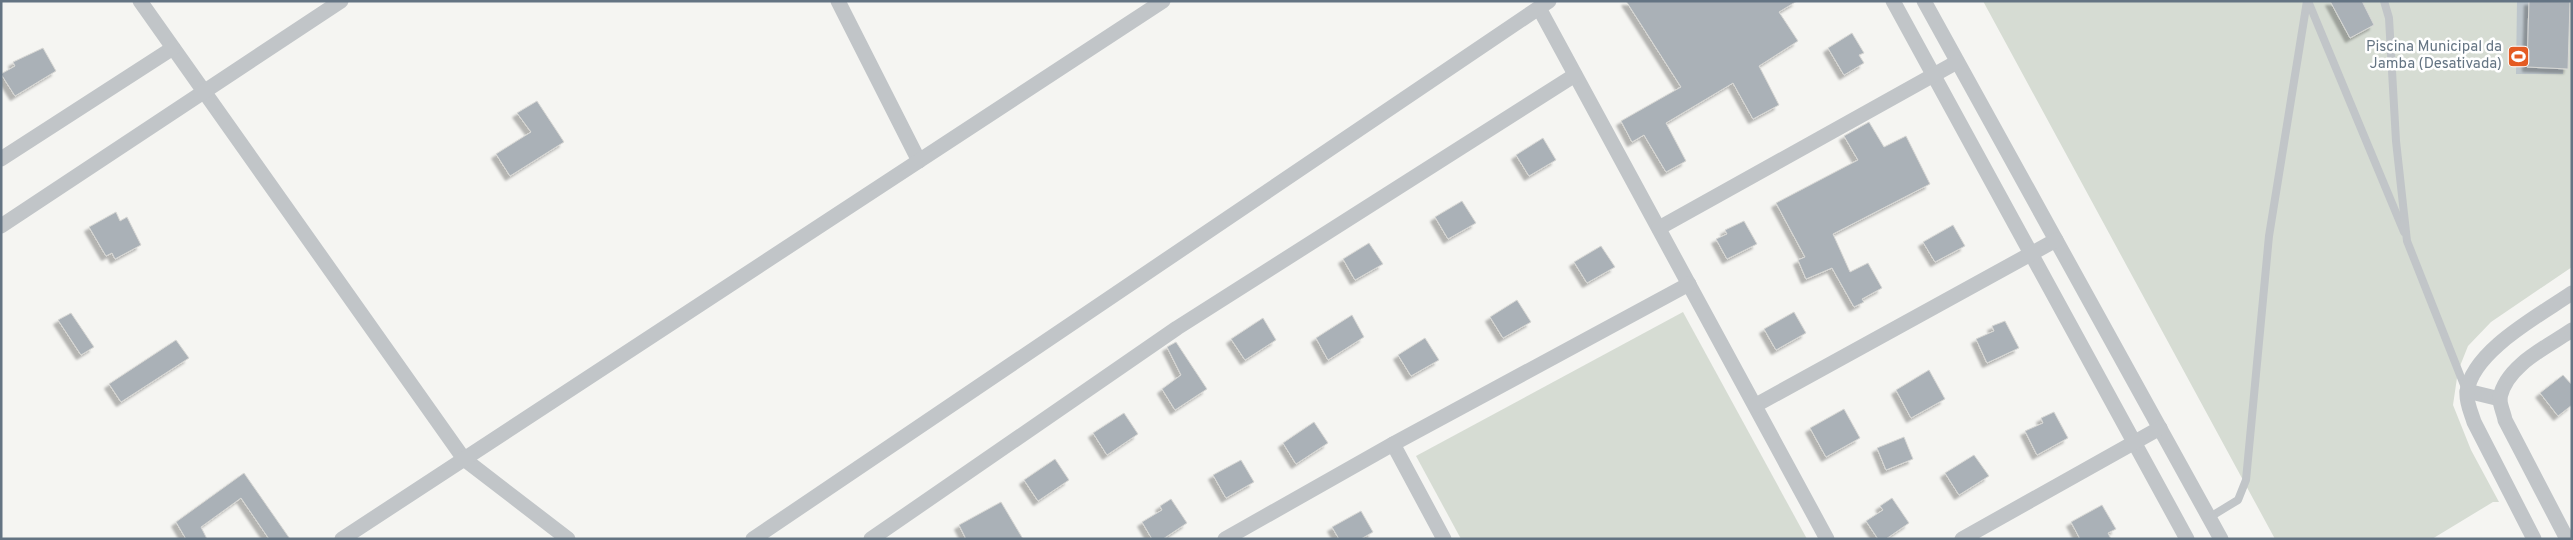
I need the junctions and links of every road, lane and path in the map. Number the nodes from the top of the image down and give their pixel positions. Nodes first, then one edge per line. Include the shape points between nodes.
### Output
1 (140, 1) edge
2 (341, 1) edge
3 (838, 1) edge
4 (1163, 1) edge
5 (1893, 1) edge
6 (1924, 1) edge
7 (2308, 1) edge
8 (2384, 1) edge
9 (1544, 5) edge
10 (173, 48) junction
11 (1958, 62) junction
12 (1575, 75) junction
13 (1934, 75) junction
14 (205, 93) junction
15 (1, 159) edge
16 (920, 161) junction
17 (1, 226) edge
18 (1658, 228) junction
19 (2056, 240) junction
20 (2407, 241) junction
21 (2031, 254) junction
22 (1689, 284) junction
23 (2572, 293) edge
24 (2572, 330) edge
25 (2467, 392) junction
26 (2500, 399) junction
27 (1756, 405) junction
28 (2160, 428) junction
29 (2135, 443) junction
30 (1393, 444) junction
31 (464, 459) junction
32 (2210, 518) junction
33 (2567, 530) edge
34 (342, 539) edge
35 (568, 539) edge
36 (753, 539) edge
37 (871, 539) edge
38 (1225, 539) edge
39 (1444, 539) edge
40 (1827, 539) edge
41 (1962, 539) edge
42 (2187, 539) edge
43 (2221, 539) edge
44 (2534, 539) edge

1 - 10 street
2 - 14 street
3 - 16 street
4 - 16 street
5 - 13 street
6 - 11 street
7 - 20 lane
7 - 32 lane via 2269,236 2246,480 2238,500
8 - 20 lane via 2389,18 2396,142
9 - 12 street
9 - 36 street
10 - 14 street
10 - 15 street
11 - 13 street
11 - 19 street
12 - 18 street
12 - 37 street via 1177,328
13 - 18 street
13 - 21 street
14 - 17 street
14 - 31 street
16 - 31 street
18 - 22 street
19 - 21 street
19 - 28 street
20 - 25 lane
21 - 27 street
21 - 29 street
22 - 27 street
22 - 30 street
23 - 25 street via 2486,354 2475,369
24 - 26 street via 2520,366 2506,382
25 - 26 street
25 - 44 street via 2474,422
26 - 33 street via 2505,420
27 - 40 street
28 - 29 street
28 - 32 street
29 - 41 street
29 - 42 street
30 - 38 street
30 - 39 street
31 - 34 street
31 - 35 street
32 - 43 street

